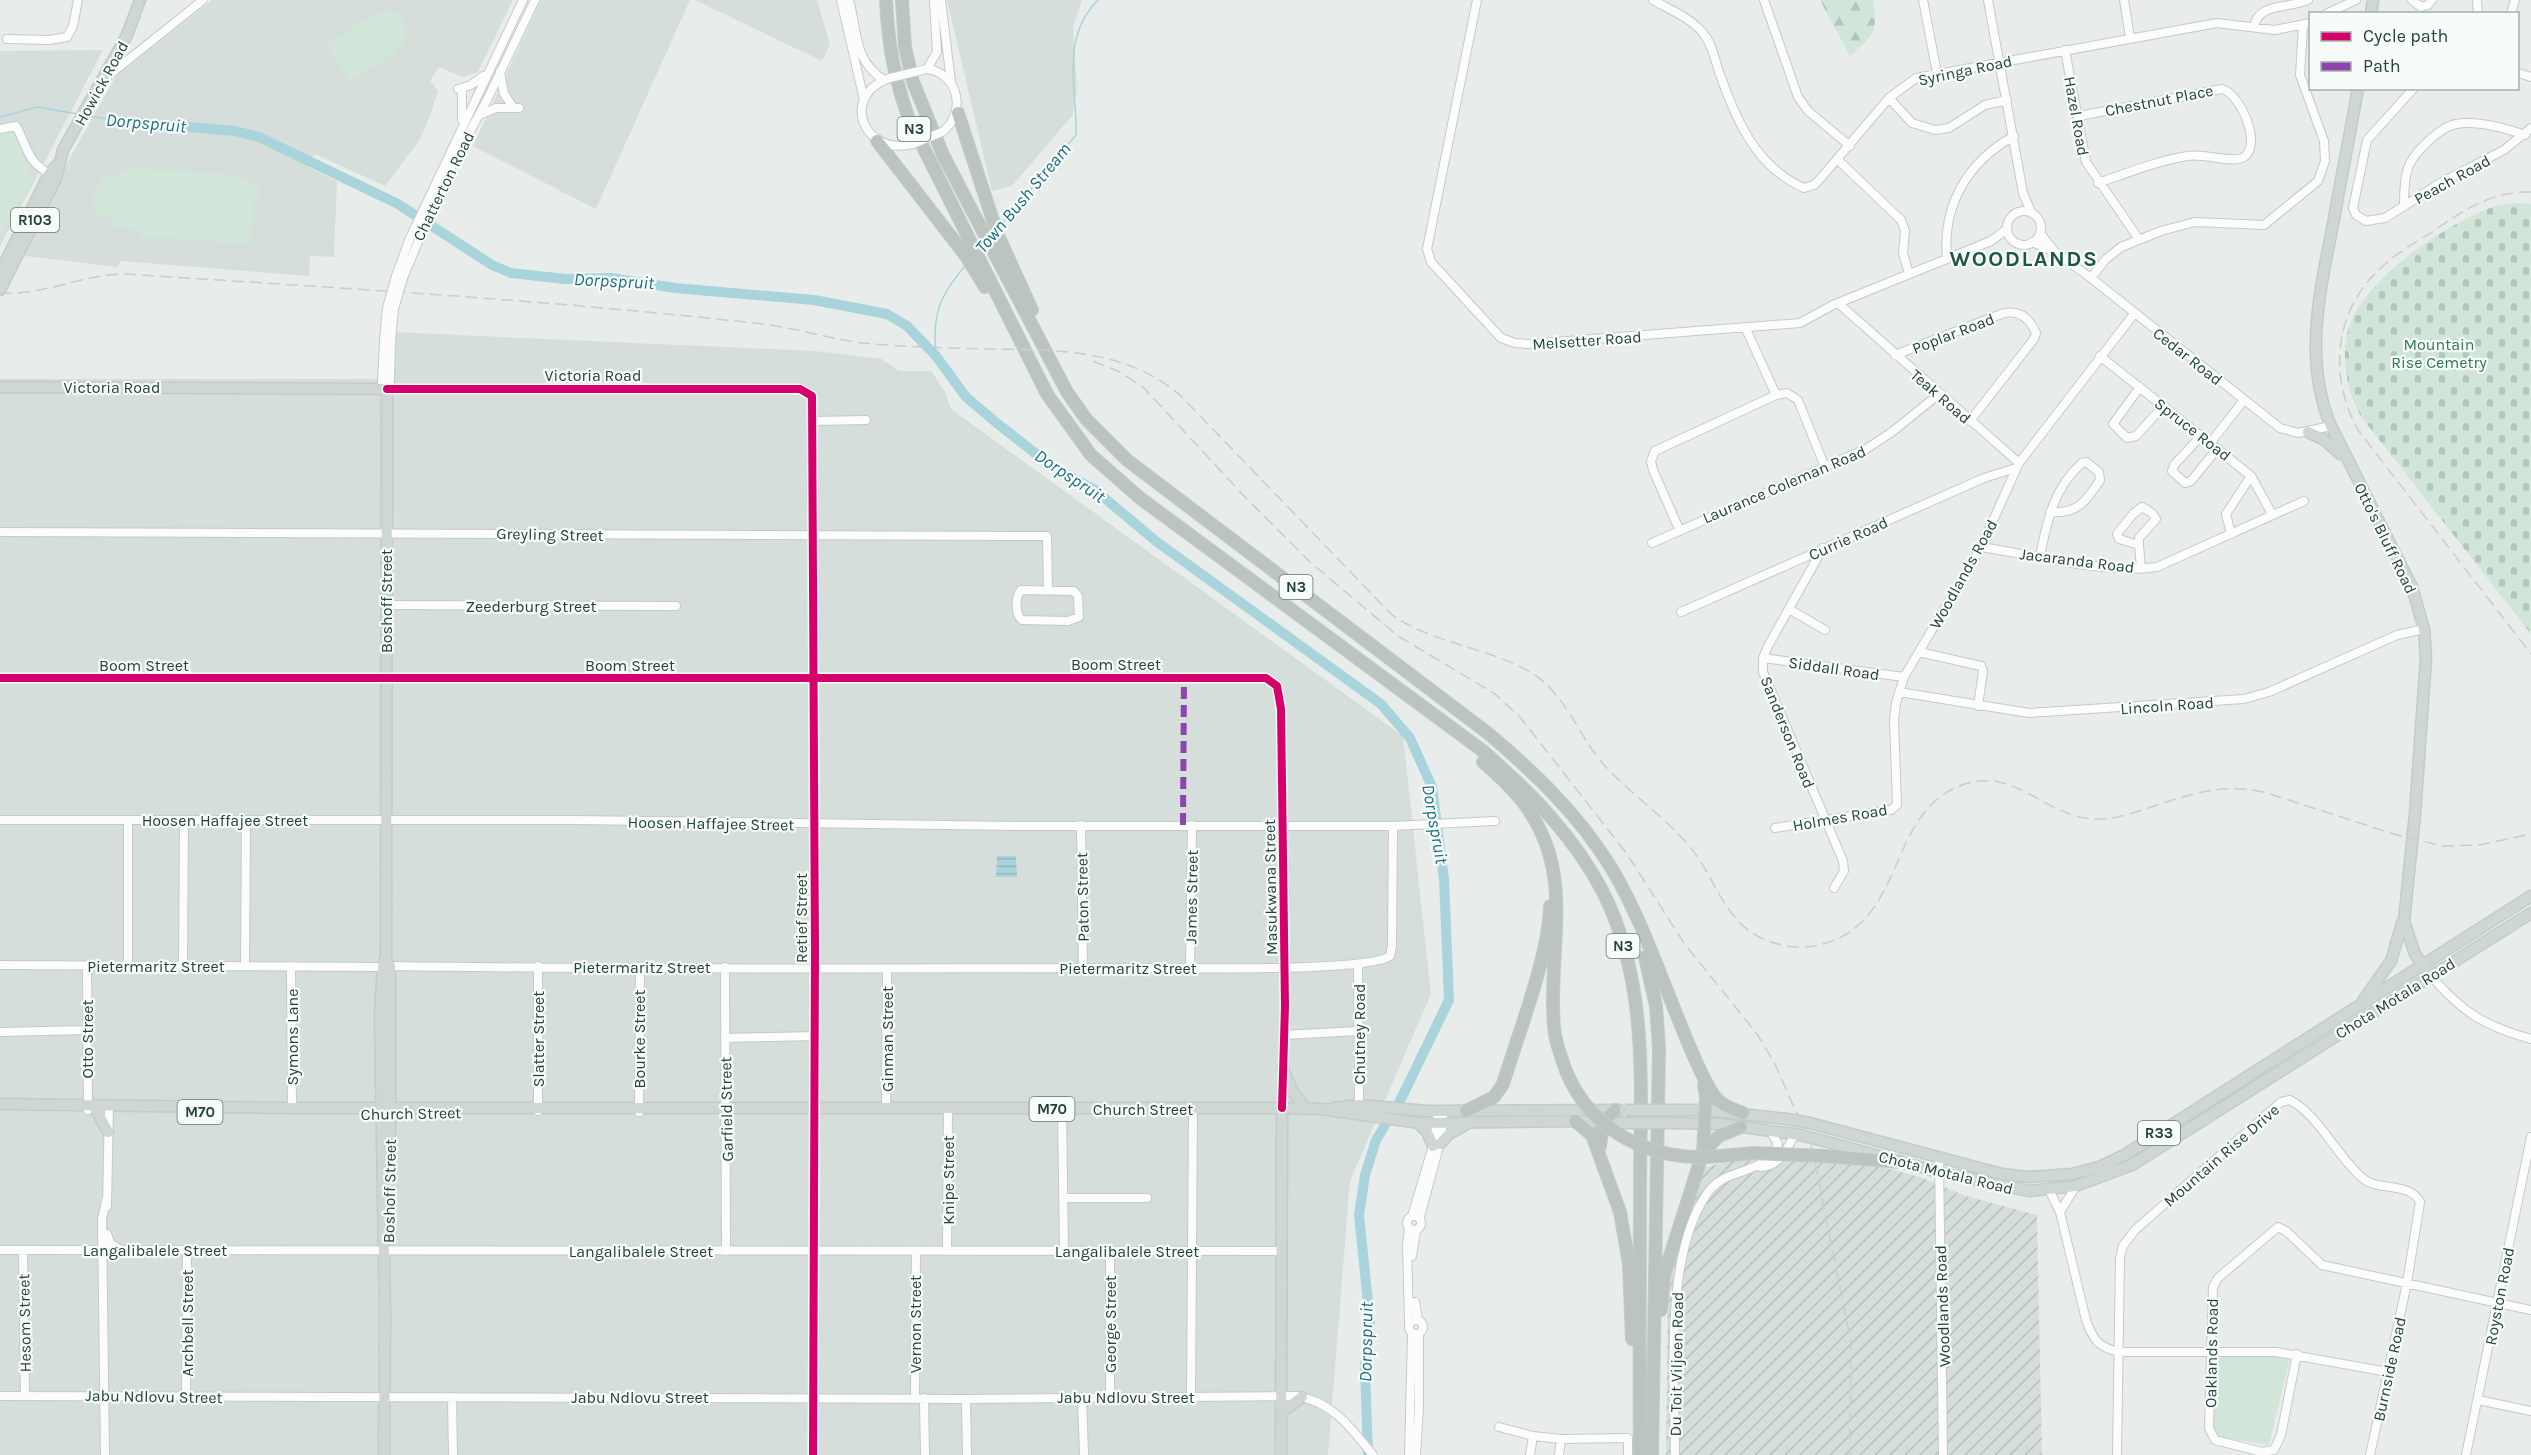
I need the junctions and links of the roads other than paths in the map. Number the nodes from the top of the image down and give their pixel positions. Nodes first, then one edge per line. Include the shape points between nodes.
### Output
1 (78, 0) edge
2 (140, 0) edge
3 (203, 0) edge
4 (523, 0) edge
5 (535, 0) edge
6 (842, 0) edge
7 (849, 0) edge
8 (886, 0) edge
9 (902, 0) edge
10 (934, 0) edge
11 (941, 0) edge
12 (1477, 0) edge
13 (1653, 0) edge
14 (1764, 0) edge
15 (1923, 0) edge
16 (1988, 0) edge
17 (2124, 0) edge
18 (2308, 0) edge
19 (2356, 0) edge
20 (2412, 0) edge
21 (2432, 0) edge
22 (2421, 10) edge
23 (2329, 12) edge
24 (2307, 25) edge
25 (2254, 27) junction
26 (2130, 38) junction
27 (7, 39) dead end
28 (2065, 50) junction
29 (1999, 62) junction
30 (927, 69) junction
31 (489, 70) junction
32 (500, 72) junction
33 (1937, 73) junction
34 (887, 79) junction
35 (100, 82) junction
36 (951, 83) junction
37 (2358, 90) edge
38 (2412, 90) edge
39 (1889, 98) junction
40 (864, 100) junction
41 (2007, 100) junction
42 (958, 113) junction
43 (478, 115) junction
44 (2079, 116) junction
45 (0, 129) edge
46 (2528, 131) edge
47 (460, 132) junction
48 (2014, 136) junction
49 (877, 141) junction
50 (1850, 146) junction
51 (1838, 160) junction
52 (52, 176) junction
53 (2098, 183) junction
54 (2023, 193) junction
55 (430, 204) junction
56 (2404, 206) junction
57 (2018, 212) junction
58 (2031, 212) junction
59 (2007, 229) junction
60 (2040, 232) junction
61 (992, 235) junction
62 (2138, 238) junction
63 (2012, 240) junction
64 (1991, 241) junction
65 (2032, 243) junction
66 (2055, 252) junction
67 (972, 257) junction
68 (1947, 259) junction
69 (3, 273) edge
70 (1909, 274) junction
71 (2091, 278) junction
72 (0, 290) edge
73 (1838, 303) junction
74 (2134, 314) junction
75 (1746, 329) junction
76 (1895, 355) junction
77 (2100, 356) junction
78 (386, 385) junction
79 (0, 387) edge
80 (2140, 387) junction
81 (800, 389) joint
82 (1776, 394) junction
83 (1939, 394) junction
84 (2244, 400) junction
85 (2164, 405) junction
86 (866, 420) dead end
87 (814, 421) junction
88 (1970, 421) junction
89 (2331, 426) junction
90 (2308, 432) junction
91 (2202, 435) junction
92 (2214, 445) junction
93 (2349, 463) junction
94 (2018, 466) junction
95 (1826, 467) junction
96 (2251, 476) junction
97 (2304, 501) dead end
98 (2050, 512) junction
99 (2272, 514) junction
100 (1679, 529) junction
101 (0, 532) edge
102 (386, 533) junction
103 (813, 534) junction
104 (2231, 534) junction
105 (1652, 543) dead end
106 (2139, 545) junction
107 (1981, 547) junction
108 (1823, 549) junction
109 (2040, 556) junction
110 (2141, 569) junction
111 (1048, 590) junction
112 (386, 605) junction
113 (676, 606) dead end
114 (1788, 609) junction
115 (1681, 612) dead end
116 (1310, 623) junction
117 (2424, 629) junction
118 (1825, 630) dead end
119 (1919, 652) junction
120 (1763, 658) junction
121 (814, 676) junction
122 (1260, 677) joint
123 (1904, 677) junction
124 (0, 678) edge
125 (386, 678) junction
126 (1899, 692) junction
127 (1978, 706) junction
128 (1498, 776) junction
129 (1897, 798) joint
130 (0, 820) edge
131 (129, 820) junction
132 (184, 820) junction
133 (246, 820) junction
134 (386, 820) junction
135 (1825, 820) junction
136 (1495, 822) dead end
137 (814, 825) junction
138 (1081, 825) junction
139 (1192, 825) junction
140 (1283, 826) junction
141 (1393, 826) junction
142 (1775, 828) dead end
143 (1585, 829) junction
144 (1834, 888) dead end
145 (2531, 896) edge
146 (2531, 913) edge
147 (2404, 919) junction
148 (2438, 955) junction
149 (1358, 963) junction
150 (386, 964) junction
151 (0, 965) edge
152 (183, 965) junction
153 (128, 966) junction
154 (245, 966) junction
155 (291, 966) junction
156 (537, 966) junction
157 (1284, 966) junction
158 (2423, 966) junction
159 (87, 967) junction
160 (640, 967) junction
161 (724, 967) junction
162 (1083, 968) junction
163 (1190, 968) junction
164 (814, 969) junction
165 (887, 969) junction
166 (2431, 976) junction
167 (2356, 1008) junction
168 (86, 1030) junction
169 (1358, 1031) junction
170 (0, 1032) edge
171 (1284, 1035) junction
172 (814, 1036) junction
173 (725, 1038) junction
174 (2528, 1040) edge
175 (1694, 1056) junction
176 (1283, 1069) junction
177 (0, 1104) edge
178 (1359, 1105) junction
179 (91, 1108) junction
180 (109, 1108) junction
181 (292, 1108) junction
182 (1282, 1108) junction
183 (1306, 1108) junction
184 (1587, 1108) joint
185 (538, 1109) junction
186 (639, 1109) junction
187 (726, 1109) junction
188 (816, 1109) junction
189 (886, 1109) junction
190 (948, 1109) junction
191 (1062, 1109) junction
192 (1193, 1109) junction
193 (1321, 1109) junction
194 (0, 1110) edge
195 (1620, 1110) junction
196 (1705, 1110) junction
197 (386, 1111) junction
198 (1440, 1111) junction
199 (1743, 1113) junction
200 (1467, 1117) junction
201 (1575, 1120) junction
202 (1603, 1122) junction
203 (1418, 1123) junction
204 (1440, 1123) junction
205 (1703, 1123) junction
206 (1741, 1126) junction
207 (1770, 1130) junction
208 (108, 1132) junction
209 (1798, 1135) junction
210 (2531, 1137) edge
211 (1436, 1145) junction
212 (2530, 1148) edge
213 (1703, 1152) junction
214 (1939, 1158) junction
215 (1901, 1162) junction
216 (1602, 1163) junction
217 (1758, 1167) junction
218 (1938, 1172) junction
219 (2076, 1186) junction
220 (2049, 1190) junction
221 (1064, 1198) junction
222 (1147, 1198) dead end
223 (106, 1201) junction
224 (2060, 1212) junction
225 (106, 1234) junction
226 (0, 1250) edge
227 (23, 1250) junction
228 (120, 1250) junction
229 (187, 1250) junction
230 (385, 1250) junction
231 (947, 1250) junction
232 (104, 1251) junction
233 (726, 1251) junction
234 (814, 1251) junction
235 (916, 1251) junction
236 (1064, 1251) junction
237 (1110, 1251) junction
238 (1194, 1251) junction
239 (1282, 1251) junction
240 (2407, 1283) junction
241 (2497, 1304) junction
242 (2531, 1310) edge
243 (1413, 1321) junction
244 (1415, 1334) junction
245 (2212, 1351) junction
246 (2120, 1352) junction
247 (2297, 1354) junction
248 (1652, 1372) junction
249 (2388, 1372) junction
250 (1281, 1381) junction
251 (106, 1395) junction
252 (0, 1396) edge
253 (25, 1396) junction
254 (1110, 1396) junction
255 (1280, 1396) junction
256 (1299, 1396) junction
257 (186, 1397) junction
258 (384, 1397) junction
259 (452, 1397) junction
260 (1082, 1397) junction
261 (814, 1398) junction
262 (919, 1398) junction
263 (1191, 1398) junction
264 (966, 1399) junction
265 (2478, 1400) junction
266 (1640, 1403) junction
267 (2531, 1411) edge
268 (1281, 1413) junction
269 (1498, 1427) dead end
270 (1533, 1436) junction
271 (1561, 1439) junction
272 (1084, 1454) edge
273 (105, 1455) edge
274 (384, 1455) edge
275 (453, 1455) edge
276 (813, 1455) edge
277 (925, 1455) edge
278 (967, 1455) edge
279 (1281, 1455) edge
280 (1373, 1455) edge
281 (1409, 1455) edge
282 (1416, 1455) edge
283 (1530, 1455) edge
284 (1559, 1455) edge
285 (1628, 1455) edge
286 (1640, 1455) edge
287 (1652, 1455) edge
288 (1675, 1455) edge
289 (1943, 1455) edge
290 (2117, 1455) edge
291 (2370, 1455) edge
292 (2466, 1455) edge

1 - 27 street via 68,36 49,40
2 - 35 main road, Howick Road / R103 via 128,35
3 - 35 street
4 - 31 street, Chatterton Road
5 - 32 street, Chatterton Road
6 - 40 street
7 - 34 street via 862,58 871,71
8 - 67 highway, N3 via 888,46 905,107
9 - 61 highway, N3 via 905,48 913,82 943,155
10 - 30 street via 937,52
11 - 36 street
12 - 75 street, Melsetter Road via 1428,238 1431,262 1502,338 1515,343
13 - 51 street, Syringa Road via 1703,33 1742,130 1777,169 1804,188 1814,185
14 - 50 street via 1798,97 1808,111
15 - 33 street
16 - 29 street
17 - 26 street
18 - 25 street via 2265,11
19 - 23 street
20 - 22 street
21 - 22 street
24 - 25 street, Syringa Road via 2275,30
24 - 62 street via 2300,75 2326,155 2318,181 2264,225 2195,222
25 - 26 street, Syringa Road via 2217,23
26 - 28 street, Syringa Road
28 - 29 street, Syringa Road
28 - 44 street, Hazel Road
29 - 33 street, Syringa Road
29 - 41 street
30 - 34 street, bridge
30 - 36 street
31 - 47 street, Chatterton Road
31 - 47 street via 460,90
32 - 43 street, Chatterton Road
32 - 43 street via 504,94 515,106
33 - 39 street, Syringa Road via 1916,78
34 - 40 street via 872,88
35 - 52 main road, Howick Road / R103
36 - 42 street
37 - 89 main road, Otto's Bluff Road via 2317,311 2317,375
38 - 56 street via 2367,140 2353,208 2356,215 2370,222
39 - 41 street via 1912,123 1935,130 1949,128 1985,105
39 - 50 street, Syringa Road
40 - 49 street via 862,119
41 - 48 street
42 - 49 street, bridge via 942,132 913,144 892,147
42 - 61 highway
43 - 55 street, Chatterton Road
44 - 53 street, Hazel Road via 2086,162
44 - 53 street, Chestnut Place via 2222,89 2239,103 2250,134 2250,151 2239,159 2187,156
45 - 52 street via 16,126 30,158
46 - 56 street, Peach Road via 2504,150
46 - 56 street, Peach Road via 2457,123 2445,129 2411,162
47 - 55 street, Chatterton Road
48 - 54 street
48 - 68 street via 1980,162 1956,193 1945,239
49 - 67 highway
50 - 51 street, Syringa Road
51 - 70 street via 1900,220 1905,231 1903,253
52 - 69 main road, Howick Road / R103
53 - 62 street, Hazel Road
54 - 57 street
54 - 58 street
55 - 78 street, Chatterton Road, bridge via 387,308
57 - 58 street
57 - 59 street via 2010,218
58 - 60 street via 2039,221
59 - 63 street
59 - 64 street, Melsetter Road
60 - 65 street
60 - 66 street, Cedar Road
61 - 143 highway, N3 via 1070,388 1127,460 1489,734 1536,774
62 - 71 street via 2113,253
63 - 64 street, Melsetter Road
63 - 65 street via 2018,244
64 - 68 street, Melsetter Road
65 - 66 street, Cedar Road
66 - 71 street, Cedar Road
67 - 116 highway, N3 via 1070,429 1113,476
68 - 70 street, Melsetter Road
69 - 72 main road, Howick Road / R103
70 - 73 street, Melsetter Road
71 - 74 street, Cedar Road
73 - 75 street, Melsetter Road via 1800,323
73 - 76 street, Teak Road
74 - 77 street, Woodlands Road
74 - 84 street, Cedar Road
75 - 82 street
76 - 83 street, Teak Road
76 - 88 street, Poplar Road via 2004,313 2013,312 2025,318 2036,333 2034,339
77 - 80 street, Spruce Road
77 - 94 street, Woodlands Road
78 - 79 main road, Victoria Road
78 - 81 street, Victoria Road
78 - 102 main road, Boshoff Street
80 - 85 street, Spruce Road
80 - 85 street via 2113,424 2127,438 2136,436
81 - 87 street, Retief Street via 812,396
82 - 95 street via 1787,393 1798,400
82 - 100 street via 1655,451 1653,470
83 - 88 street, Teak Road
83 - 95 street, Laurance Coleman Road via 1879,442
84 - 90 street, Cedar Road via 2287,431
84 - 92 street
85 - 91 street, Spruce Road
86 - 87 street
87 - 103 street, Retief Street
88 - 94 street, Teak Road
89 - 90 street, Cedar Road
89 - 93 main road, Otto's Bluff Road
90 - 93 main road via 2331,445
91 - 92 street, Spruce Road
91 - 92 street via 2174,465 2172,471 2177,477 2185,483 2191,481
92 - 96 street, Spruce Road
93 - 117 main road, Otto's Bluff Road via 2412,587
94 - 107 street, Woodlands Road
94 - 108 street, Currie Road
95 - 100 street, Laurance Coleman Road
96 - 99 street, Spruce Road
96 - 104 street via 2226,514
97 - 99 street, Jacaranda Road
98 - 98 street via 2078,508 2100,480 2099,472 2082,462 2060,489
98 - 109 street
99 - 104 street, Jacaranda Road
100 - 105 street, Laurance Coleman Road
101 - 102 street, Greyling Street
102 - 103 street, Greyling Street
102 - 112 main road, Boshoff Street
103 - 111 street, Greyling Street via 1047,536
103 - 121 street, Retief Street
104 - 110 street, Jacaranda Road via 2157,567
106 - 106 street via 2139,538 2156,519 2142,507 2116,534 2119,539
106 - 110 street
107 - 109 street, Jacaranda Road
107 - 119 street, Woodlands Road
108 - 114 street, Sanderson Road
108 - 115 street, Currie Road
109 - 110 street, Jacaranda Road
111 - 111 street via 1020,591 1019,618 1056,622 1078,618 1075,592
112 - 113 street, Zeederburg Street
112 - 125 main road, Boshoff Street
114 - 118 street
114 - 120 street, Sanderson Road
116 - 128 highway via 1333,649
116 - 266 highway, N3 via 1483,752 1527,790 1580,854 1608,904 1632,976 1641,1045
117 - 127 street, Lincoln Road via 2397,635 2269,692 2244,699 2029,713
117 - 147 main road, Otto's Bluff Road via 2426,658
119 - 123 street, Woodlands Road
119 - 127 street via 1981,666
120 - 123 street, Siddall Road
120 - 135 street, Sanderson Road via 1768,689
121 - 122 street, Boom Street
121 - 125 street, Boom Street
121 - 137 street, Retief Street
122 - 140 street, Masukwana Street via 1275,682 1279,693
123 - 126 street, Woodlands Road
124 - 125 street, Boom Street
125 - 134 main road, Boshoff Street
126 - 127 street, Lincoln Road
126 - 129 street, Woodlands Road via 1894,720
128 - 200 highway via 1540,843 1547,865 1550,914 1503,1084 1494,1097
128 - 215 highway, bridge via 1522,800 1549,852 1556,878 1554,1029 1566,1071 1579,1098 1611,1129 1671,1156 1753,1153
129 - 135 street, Holmes Road via 1897,805 1891,810
130 - 131 street, Hoosen Haffajee Street
131 - 132 street, Hoosen Haffajee Street
131 - 153 street
132 - 133 street, Hoosen Haffajee Street
132 - 152 street
133 - 134 street, Hoosen Haffajee Street
133 - 154 street
134 - 137 street, Hoosen Haffajee Street
134 - 150 main road, Boshoff Street
135 - 142 street, Holmes Road
135 - 144 street, Sanderson Road via 1843,861 1844,871
136 - 141 street, Hoosen Haffajee Street
137 - 138 street, Hoosen Haffajee Street
137 - 164 street, Retief Street
138 - 139 street, Hoosen Haffajee Street
138 - 162 street, Paton Street
139 - 140 street, Hoosen Haffajee Street
139 - 163 street, James Street
140 - 141 street, Hoosen Haffajee Street
140 - 157 street, Masukwana Street
141 - 149 street, Pietermaritz Street via 1390,956
143 - 175 highway via 1612,869 1640,926
143 - 248 highway, N3 via 1610,871 1636,930 1656,1006 1659,1048
145 - 148 main road, Chota Motala Road / R33
146 - 166 main road, Chota Motala Road / R33
147 - 148 main road via 2418,948 2428,955
147 - 158 main road, Otto's Bluff Road via 2410,943
147 - 167 main road via 2391,961
148 - 158 main road, Chota Motala Road / R33
149 - 157 street, Pietermaritz Street
149 - 169 street, Chutney Road
150 - 155 street, Pietermaritz Street
150 - 156 street, Pietermaritz Street
150 - 197 main road, Boshoff Street via 380,1015
151 - 159 street, Pietermaritz Street
152 - 153 street, Pietermaritz Street
152 - 154 street, Pietermaritz Street
153 - 159 street, Pietermaritz Street
154 - 155 street, Pietermaritz Street
155 - 181 street, Symons Lane
156 - 160 street, Pietermaritz Street
156 - 185 street, Slatter Street
157 - 163 street, Pietermaritz Street
157 - 171 street, Masukwana Street
158 - 166 main road, Otto's Bluff Road
158 - 167 main road, Chota Motala Road / R33
159 - 168 street, Otto Street
160 - 161 street, Pietermaritz Street
160 - 186 street, Bourke Street
161 - 164 street, Pietermaritz Street
161 - 173 street, Garfield Street
162 - 163 street, Pietermaritz Street
162 - 165 street, Pietermaritz Street
164 - 165 street, Pietermaritz Street
164 - 172 street, Retief Street
165 - 189 street, Ginman Street
166 - 174 street, Otto's Bluff Road via 2456,1004 2480,1021
166 - 219 main road, Chota Motala Road / R33 via 2132,1165
167 - 214 main road, Chota Motala Road / R33 via 2126,1154 2099,1167 2056,1177 2029,1177
168 - 170 street
168 - 179 street, Otto Street
169 - 171 street
169 - 178 street, Chutney Road
171 - 176 street, Masukwana Street
172 - 173 street
172 - 188 street, Retief Street
173 - 187 street, Garfield Street
175 - 196 highway via 1706,1091
175 - 199 highway via 1713,1095 1727,1107
176 - 182 street, Masukwana Street
176 - 183 main road via 1292,1091
177 - 179 main road, Church Street / M70
178 - 193 main road, Church Street / M70
178 - 198 main road, Church Street / M70
179 - 180 main road, Church Street / M70
179 - 194 main road, Church Street / M70
179 - 208 main road
180 - 181 main road, Church Street / M70
180 - 197 main road, Church Street / M70
180 - 208 street
181 - 197 main road, Church Street / M70
182 - 183 main road, Church Street / M70
182 - 192 main road, Church Street / M70
182 - 239 main road, Masukwana Street
183 - 193 main road, Church Street / M70
184 - 195 main road, Chota Motala Road / M70
184 - 200 main road, Church Street / M70
185 - 186 main road, Church Street / M70
185 - 197 main road, Church Street / M70
186 - 187 main road, Church Street / M70
187 - 188 main road, Church Street / M70
187 - 233 street, Garfield Street
188 - 189 main road, Church Street / M70
188 - 234 street, Retief Street
189 - 190 main road, Church Street / M70
190 - 191 main road, Church Street / M70
190 - 231 street, Knipe Street
191 - 192 main road, Church Street / M70
191 - 221 street
192 - 238 street
193 - 203 main road, Church Street / M70
195 - 196 main road, Chota Motala Road / R33, bridge
195 - 202 highway
196 - 199 main road, Chota Motala Road / R33
196 - 205 highway
197 - 230 main road, Boshoff Street
198 - 200 main road, Church Street / M70
198 - 204 street
199 - 214 main road, Chota Motala Road / R33, bridge via 1810,1123
200 - 201 main road, Church Street / M70
200 - 204 main road, Church Street / M70
200 - 211 main road
201 - 202 main road, Chota Motala Road / M70
201 - 216 highway via 1592,1135
202 - 205 main road, Chota Motala Road / M70, bridge
202 - 216 highway via 1599,1146
203 - 204 main road, Church Street / M70
203 - 211 main road
204 - 211 street
205 - 206 main road, Chota Motala Road / R33
205 - 213 highway
206 - 207 main road, Chota Motala Road / R33
206 - 213 highway via 1728,1130
207 - 209 main road, Chota Motala Road / R33
207 - 217 street via 1778,1144
208 - 223 street
209 - 215 main road, Chota Motala Road / R33, bridge
209 - 217 street, Du Toit Viljoen Road via 1777,1161
210 - 212 street, Royston Road
211 - 243 street via 1416,1216 1407,1221 1413,1229 1407,1245
212 - 241 street, Royston Road
213 - 248 highway via 1664,1275
214 - 218 street, Woodlands Road
215 - 218 main road, Chota Motala Road / R33
216 - 266 highway via 1626,1237 1633,1373
217 - 288 street, Du Toit Viljoen Road via 1731,1175 1711,1188 1694,1216 1676,1285
218 - 220 main road, Chota Motala Road / R33 via 2007,1189
218 - 289 street, Woodlands Road
219 - 220 main road, Chota Motala Road / R33
219 - 224 street
220 - 224 street
221 - 222 street
221 - 236 street
223 - 225 street
223 - 232 street via 102,1209
224 - 246 street via 2092,1335 2101,1347
225 - 228 street
225 - 232 street
226 - 227 street, Langalibalele Street
227 - 232 street, Langalibalele Street
227 - 253 street, Hesom Street
228 - 229 street, Langalibalele Street
228 - 232 street, Langalibalele Street
229 - 230 street, Langalibalele Street
229 - 257 street, Archbell Street
230 - 233 street, Langalibalele Street
230 - 258 main road, Boshoff Street
231 - 235 street, Langalibalele Street
231 - 236 street, Langalibalele Street
232 - 251 street
233 - 234 street, Langalibalele Street
234 - 235 street, Langalibalele Street
234 - 261 street, Retief Street
235 - 262 street, Vernon Street
236 - 237 street, Langalibalele Street
237 - 238 street, Langalibalele Street
237 - 254 street, George Street
238 - 239 street, Langalibalele Street
238 - 263 street
239 - 250 main road, Masukwana Street
240 - 241 street, Oaklands Road
240 - 245 street, Oaklands Road via 2322,1265 2286,1231 2274,1229 2215,1282
240 - 246 street, Mountain Rise Drive via 2420,1209 2417,1197 2365,1180 2295,1103 2285,1100 2127,1238 2120,1258
240 - 249 street, Burnside Road
241 - 242 street, Oaklands Road
241 - 265 street, Royston Road
243 - 244 street via 1408,1328
243 - 244 street via 1423,1327
244 - 281 street
244 - 282 street
245 - 246 street
245 - 247 street
245 - 247 street, Oaklands Road via 2210,1434 2220,1443 2266,1453 2279,1442
246 - 290 street, Mountain Rise Drive
247 - 249 street
248 - 287 highway, N3
249 - 291 street, Burnside Road
250 - 255 main road, Masukwana Street
250 - 256 main road
251 - 253 street, Jabu Ndlovu Street
251 - 257 street, Jabu Ndlovu Street
251 - 273 street
252 - 253 street, Jabu Ndlovu Street
254 - 260 street, Jabu Ndlovu Street
254 - 263 street, Jabu Ndlovu Street
255 - 256 street, Jabu Ndlovu Street
255 - 263 street, Jabu Ndlovu Street
255 - 268 main road, Masukwana Street
256 - 268 main road
256 - 280 street via 1327,1406
257 - 258 street, Jabu Ndlovu Street
258 - 259 street, Jabu Ndlovu Street
258 - 274 main road, Boshoff Street
259 - 261 street, Jabu Ndlovu Street
259 - 275 street
260 - 264 street, Jabu Ndlovu Street
260 - 272 street
261 - 262 street, Jabu Ndlovu Street
261 - 276 street, Retief Street
262 - 264 street, Jabu Ndlovu Street
262 - 277 street, Vernon Street
264 - 278 street
265 - 267 street
265 - 292 street, Royston Road
266 - 286 highway, N3
268 - 279 main road, Masukwana Street
269 - 270 street
270 - 271 street
270 - 283 street
271 - 284 street
271 - 285 street via 1628,1438

